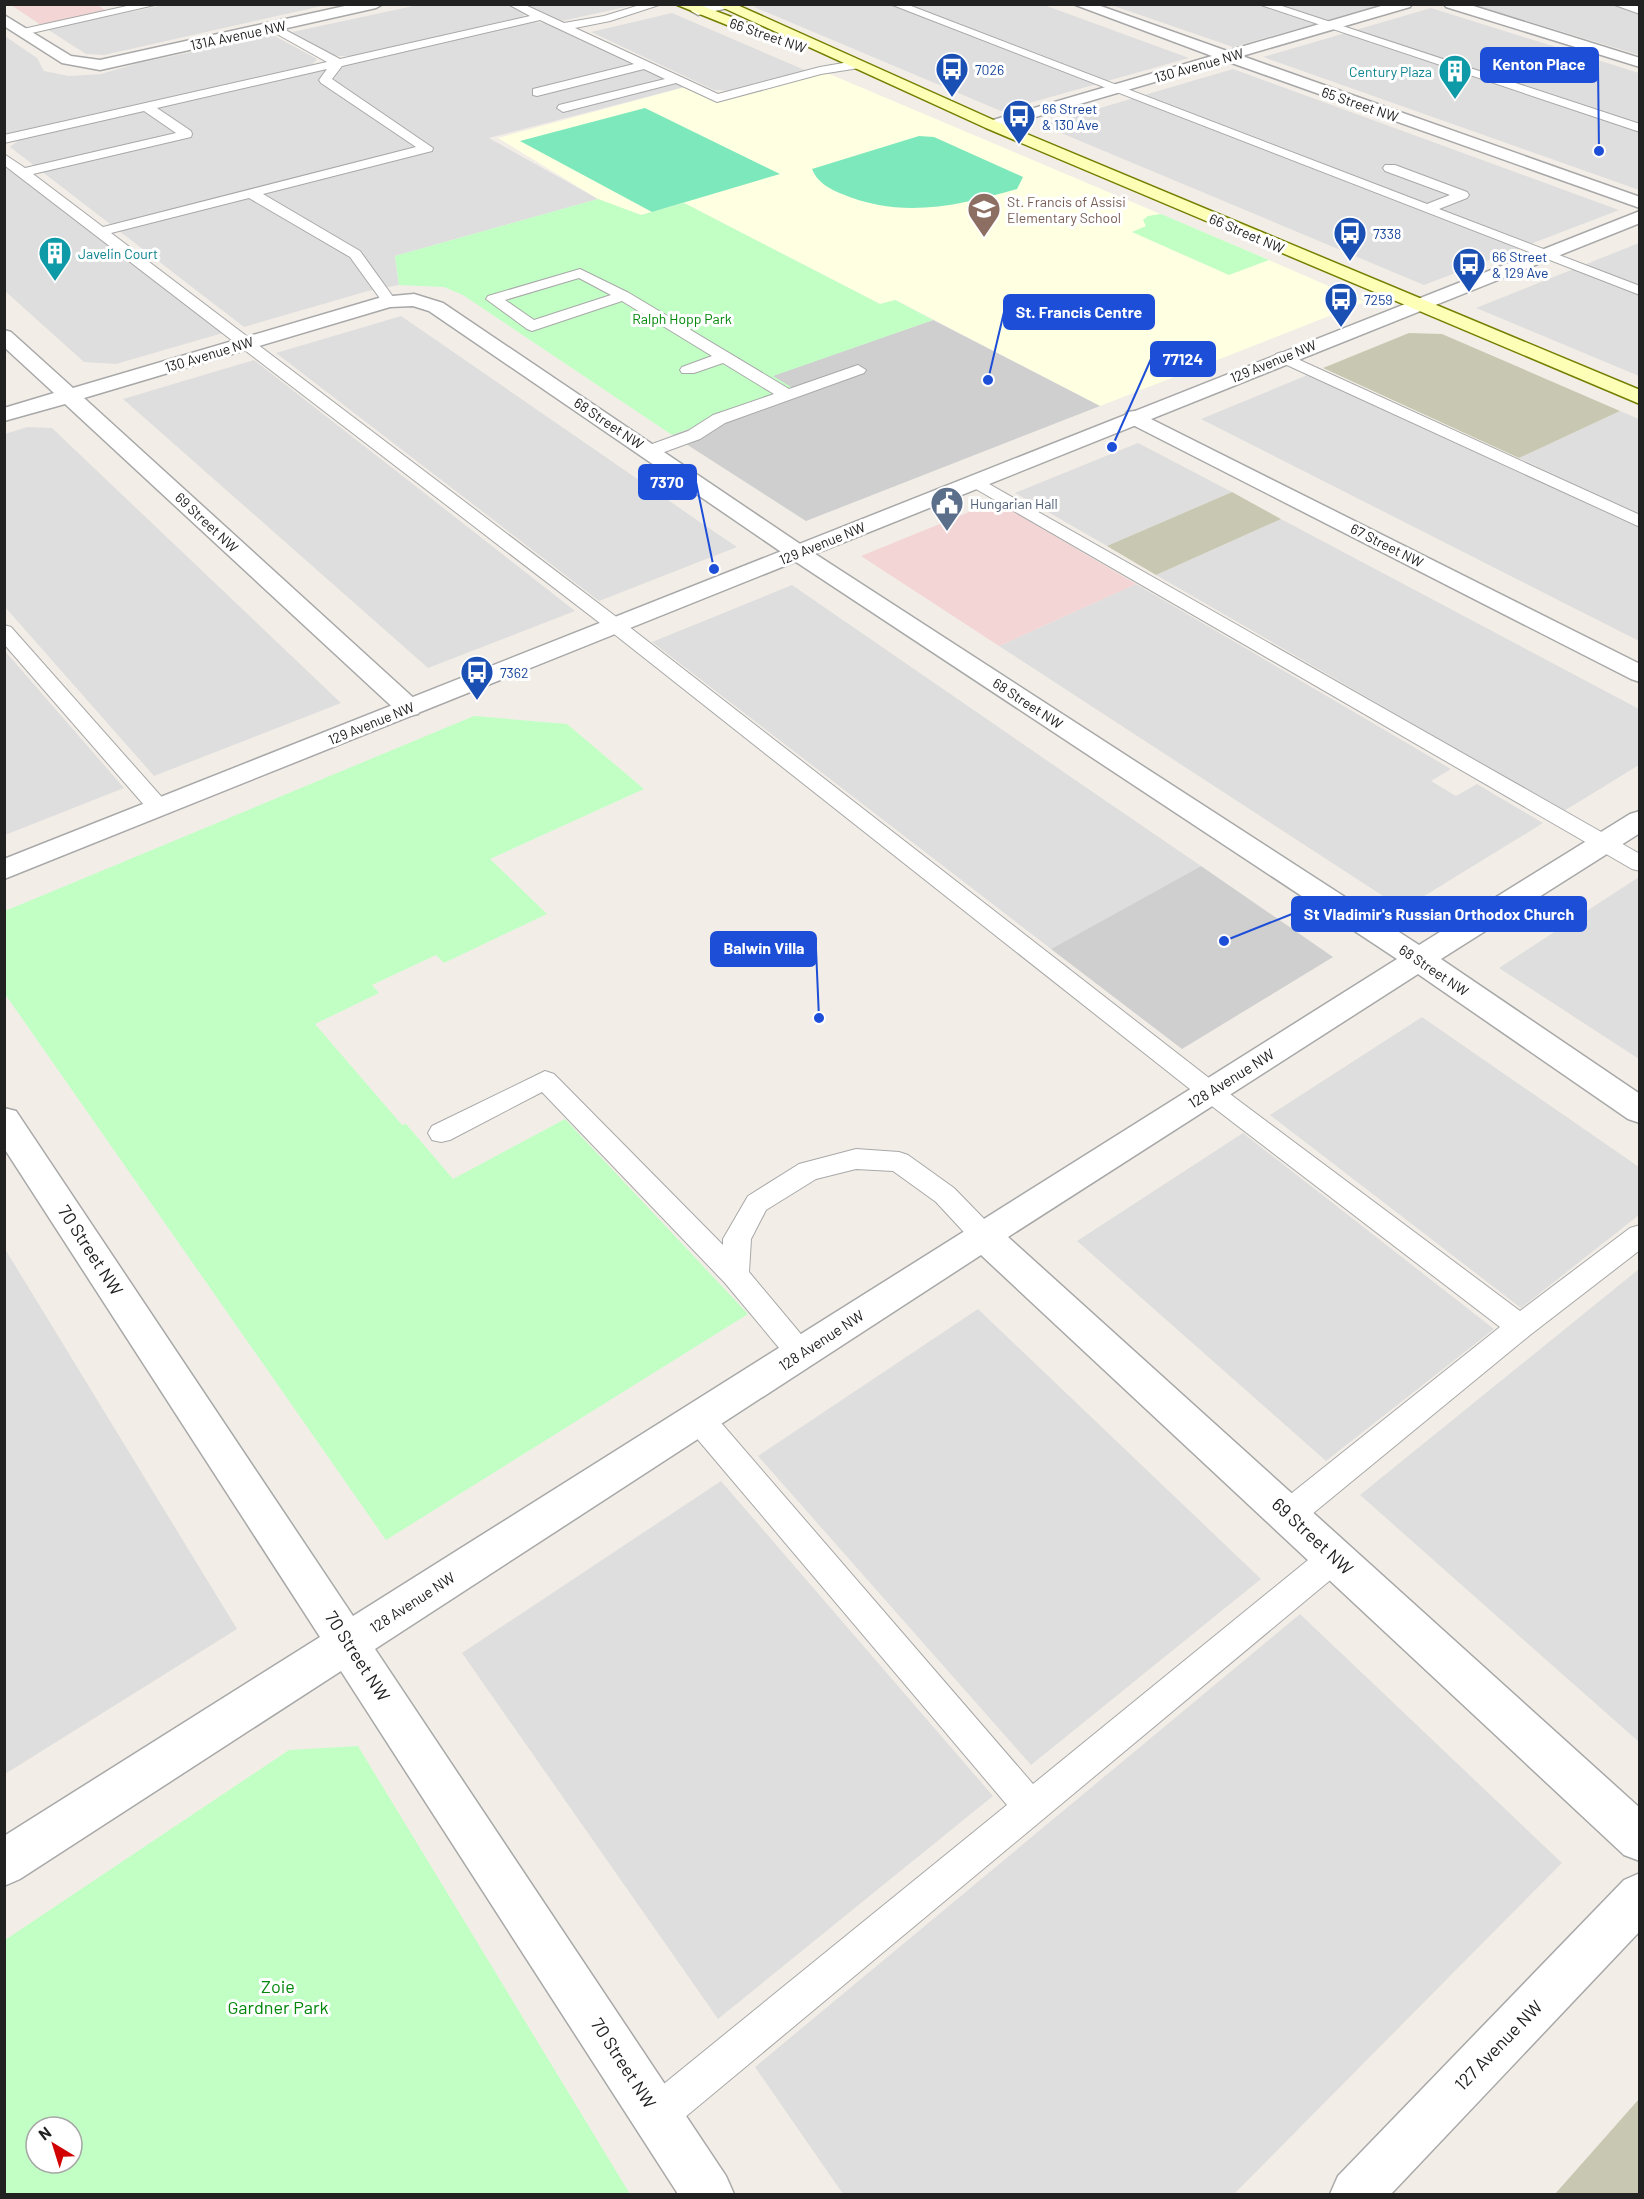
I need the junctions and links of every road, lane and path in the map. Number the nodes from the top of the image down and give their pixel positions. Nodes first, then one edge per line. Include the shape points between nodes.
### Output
1 (154, 4) edge
2 (376, 4) edge
3 (513, 4) edge
4 (657, 4) edge
5 (682, 4) edge
6 (895, 4) edge
7 (1080, 4) edge
8 (1263, 4) edge
9 (1405, 4) edge
10 (1451, 4) edge
11 (1617, 4) edge
12 (724, 5) edge
13 (699, 11) junction
14 (1640, 11) edge
15 (540, 17) junction
16 (4, 19) edge
17 (1329, 26) junction
18 (272, 27) junction
19 (562, 27) junction
20 (23, 32) junction
21 (1226, 57) junction
22 (338, 63) junction
23 (1640, 63) edge
24 (645, 65) junction
25 (855, 65) junction
26 (675, 80) junction
27 (1115, 89) junction
28 (537, 92) dead end
29 (147, 107) junction
30 (563, 108) dead end
31 (163, 118) junction
32 (141, 123) dead end
33 (992, 125) junction
34 (1640, 128) edge
35 (4, 139) edge
36 (8, 155) edge
37 (1390, 168) dead end
38 (23, 172) junction
39 (251, 193) junction
40 (1640, 203) edge
41 (1427, 209) junction
42 (1640, 216) edge
43 (99, 232) junction
44 (1545, 254) junction
45 (1640, 291) edge
46 (624, 296) junction
47 (414, 300) joint
48 (389, 301) junction
49 (1417, 305) junction
50 (4, 336) edge
51 (245, 344) junction
52 (726, 357) junction
53 (1282, 357) junction
54 (688, 370) dead end
55 (858, 370) dead end
56 (70, 395) junction
57 (788, 395) junction
58 (1640, 398) edge
59 (4, 415) edge
60 (1135, 417) junction
61 (650, 451) junction
62 (975, 481) junction
63 (1640, 522) edge
64 (798, 553) junction
65 (616, 626) junction
66 (4, 631) edge
67 (1640, 674) edge
68 (409, 708) junction
69 (159, 808) junction
70 (1640, 820) edge
71 (1603, 843) junction
72 (1640, 864) edge
73 (4, 870) edge
74 (1420, 960) junction
75 (1209, 1091) junction
76 (1640, 1111) edge
77 (4, 1120) edge
78 (441, 1133) dead end
79 (1640, 1235) edge
80 (984, 1236) junction
81 (735, 1275) junction
82 (1520, 1327) junction
83 (800, 1353) junction
84 (699, 1419) junction
85 (1289, 1514) junction
86 (1335, 1557) junction
87 (349, 1643) junction
88 (1030, 1806) junction
89 (1640, 1839) edge
90 (4, 1863) edge
91 (1640, 1896) edge
92 (658, 2115) junction
93 (1369, 2190) edge
94 (708, 2194) edge

1 - 20 lane
2 - 18 street, 131A Avenue NW
3 - 15 lane
4 - 19 lane
5 - 13 main road, 66 Street NW
6 - 27 lane
7 - 21 street, 65 Street NW
8 - 17 lane
9 - 17 street, 130 Avenue NW
10 - 23 street
11 - 14 lane
12 - 13 street
12 - 25 main road, 66 Street NW
13 - 25 main road, 66 Street NW
15 - 19 lane
15 - 22 lane
16 - 20 street
17 - 21 street, 130 Avenue NW
17 - 34 lane
18 - 20 street, 131A Avenue NW via 100,65 67,60
18 - 22 lane
19 - 24 lane
21 - 27 street, 130 Avenue NW
21 - 40 street, 65 Street NW
22 - 29 lane
22 - 39 lane via 325,80 427,148
24 - 26 lane
24 - 28 lane
25 - 26 lane via 717,98
25 - 33 main road, 66 Street NW
26 - 30 lane
27 - 33 street, 130 Avenue NW
27 - 41 lane
29 - 31 lane
29 - 35 lane
31 - 32 lane
31 - 38 lane via 186,134
33 - 49 main road, 66 Street NW
36 - 38 lane
37 - 41 lane via 1462,195
38 - 43 lane
39 - 43 lane
39 - 48 lane via 355,254
41 - 44 lane
42 - 44 street, 129 Avenue NW
43 - 51 lane
44 - 45 lane
44 - 49 street, 129 Avenue NW
46 - 46 lane via 580,273 493,299 532,326
46 - 52 lane
47 - 48 street, 130 Avenue NW
47 - 61 street, 68 Street NW via 436,307
48 - 51 street, 130 Avenue NW
49 - 53 street, 129 Avenue NW
49 - 58 main road, 66 Street NW
50 - 56 street, 69 Street NW
51 - 56 street, 130 Avenue NW
51 - 65 lane
52 - 54 lane
52 - 57 lane
53 - 60 street, 129 Avenue NW
53 - 63 lane
55 - 57 lane
56 - 59 street, 130 Avenue NW
56 - 68 street, 69 Street NW
57 - 61 lane via 719,419 694,435
60 - 62 street, 129 Avenue NW
60 - 67 street, 67 Street NW
61 - 64 street, 68 Street NW
62 - 64 street, 129 Avenue NW
62 - 71 lane
64 - 65 street, 129 Avenue NW
64 - 74 street, 68 Street NW
65 - 68 street, 129 Avenue NW
65 - 75 lane
66 - 69 lane
68 - 69 street, 129 Avenue NW
69 - 73 street, 129 Avenue NW
70 - 71 street, 128 Avenue NW
71 - 72 lane
71 - 74 street, 128 Avenue NW
74 - 75 street, 128 Avenue NW
74 - 76 street, 68 Street NW
75 - 80 street, 128 Avenue NW
75 - 82 lane
77 - 87 street, 70 Street NW
78 - 81 lane via 545,1080
79 - 82 lane
80 - 81 lane via 945,1195 899,1162 856,1159 808,1171 757,1203 737,1239
80 - 83 street, 128 Avenue NW
80 - 85 street, 69 Street NW
81 - 83 lane
82 - 85 lane
83 - 84 street, 128 Avenue NW
84 - 87 street, 128 Avenue NW
84 - 88 lane
85 - 86 street, 69 Street NW
86 - 88 lane
86 - 89 street, 69 Street NW
87 - 90 street, 128 Avenue NW
87 - 92 street, 70 Street NW
88 - 92 lane
91 - 93 street, 127 Avenue NW
92 - 94 street, 70 Street NW

